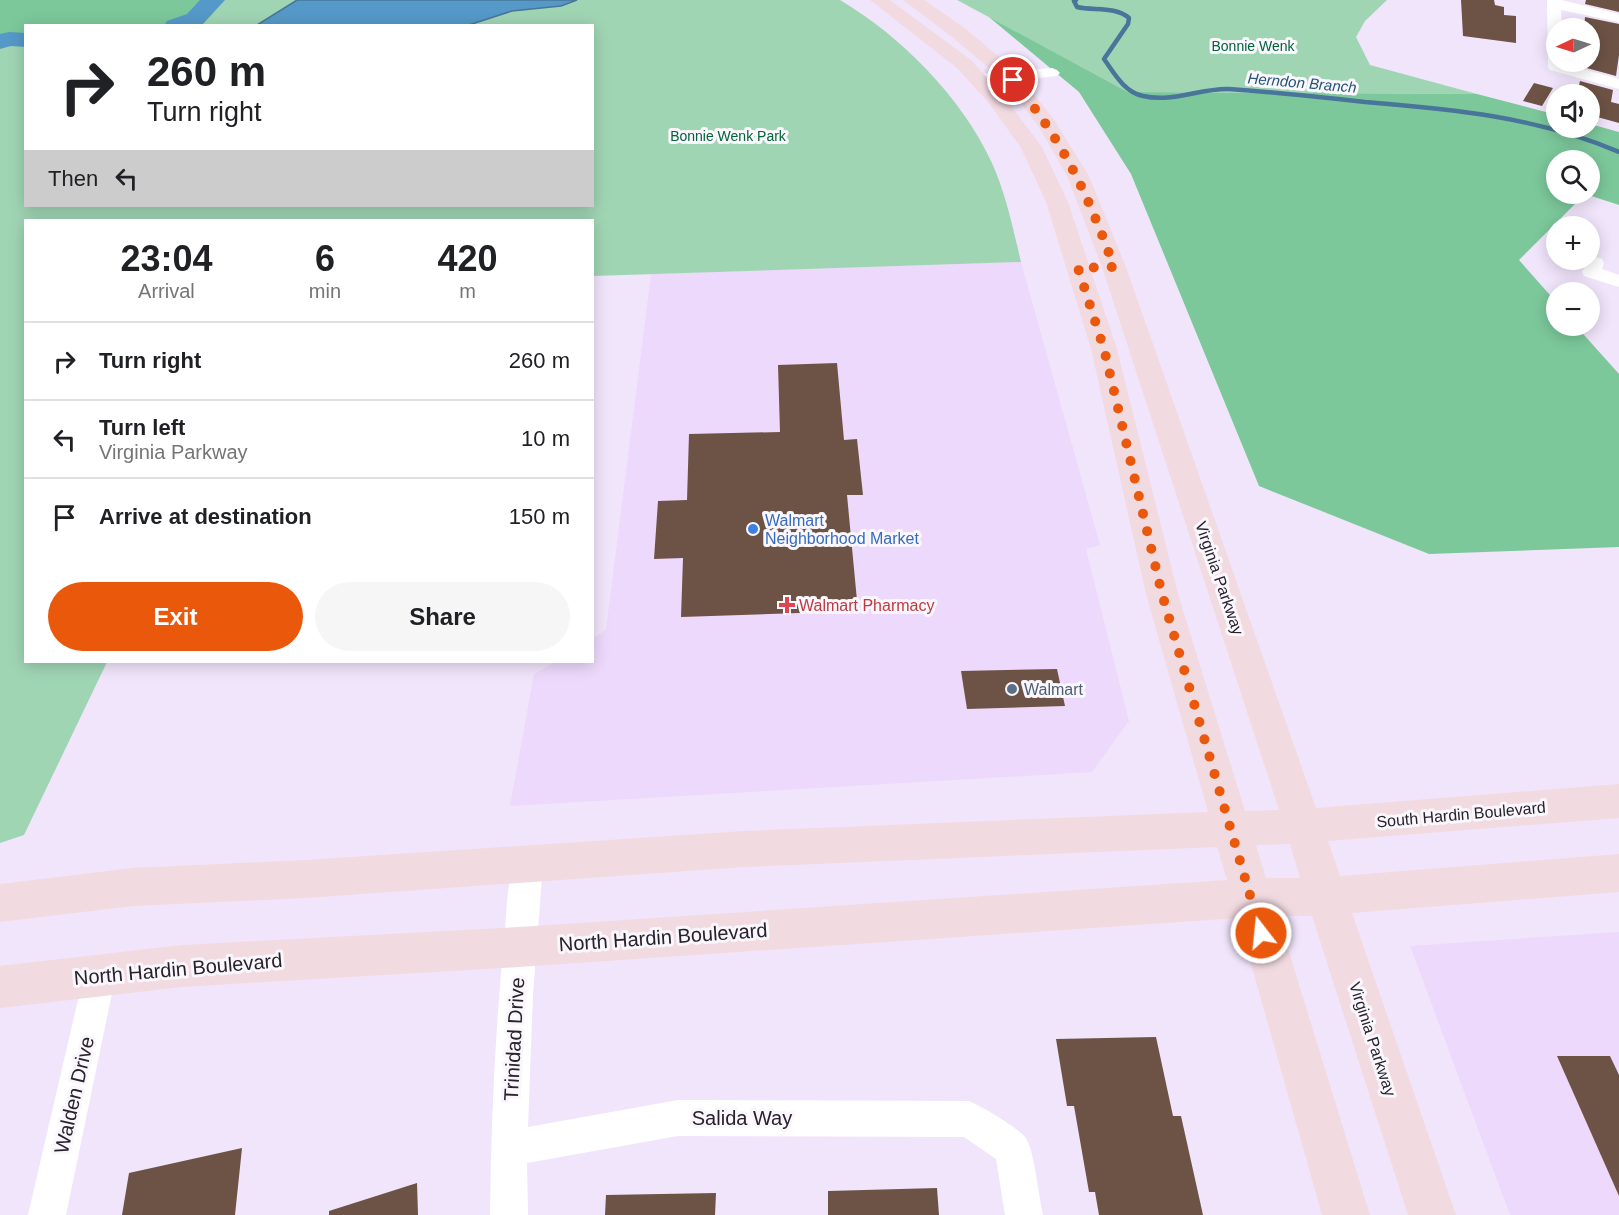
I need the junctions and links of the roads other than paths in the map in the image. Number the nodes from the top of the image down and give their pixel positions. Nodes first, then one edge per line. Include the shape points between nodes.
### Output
1 (879, 0) edge
2 (912, 0) edge
3 (1553, 2) edge
4 (1619, 18) edge
5 (1052, 73) dead end
6 (1008, 75) junction
7 (978, 79) junction
8 (1619, 84) edge
9 (1114, 267) junction
10 (1078, 268) junction
11 (1592, 270) edge
12 (1619, 281) edge
13 (1619, 801) edge
14 (1303, 826) junction
15 (1231, 830) junction
16 (528, 864) junction
17 (1619, 873) edge
18 (1327, 896) junction
19 (1251, 898) junction
20 (0, 903) edge
21 (519, 947) junction
22 (100, 974) junction
23 (0, 987) edge
24 (508, 1148) junction
25 (47, 1215) edge
26 (509, 1215) edge
27 (1024, 1215) edge
28 (1346, 1215) edge
29 (1432, 1215) edge

1 - 7 main road via 921,29
2 - 6 main road, Virginia Parkway
3 - 4 street
3 - 8 street via 1555,67
5 - 6 street
6 - 7 street
6 - 9 main road, Virginia Parkway via 1048,125 1078,176
7 - 10 main road via 1017,126 1040,163 1065,223
9 - 10 main road
9 - 14 main road, Virginia Parkway
10 - 15 main road via 1104,349 1162,594
11 - 12 street
13 - 14 main road, South Hardin Boulevard
14 - 15 main road
14 - 18 main road, Virginia Parkway
15 - 16 main road via 744,849
15 - 19 main road
16 - 20 main road via 133,887
16 - 21 street, Trinidad Drive
17 - 18 main road
18 - 19 main road, North Hardin Boulevard
18 - 29 main road, Virginia Parkway
19 - 21 main road, North Hardin Boulevard
19 - 28 main road
21 - 22 main road, North Hardin Boulevard
21 - 24 street, Trinidad Drive
22 - 23 main road, North Hardin Boulevard
22 - 25 street, Walden Drive
24 - 26 street, Trinidad Drive
24 - 27 street, Salida Way via 678,1118 969,1119 1012,1149

